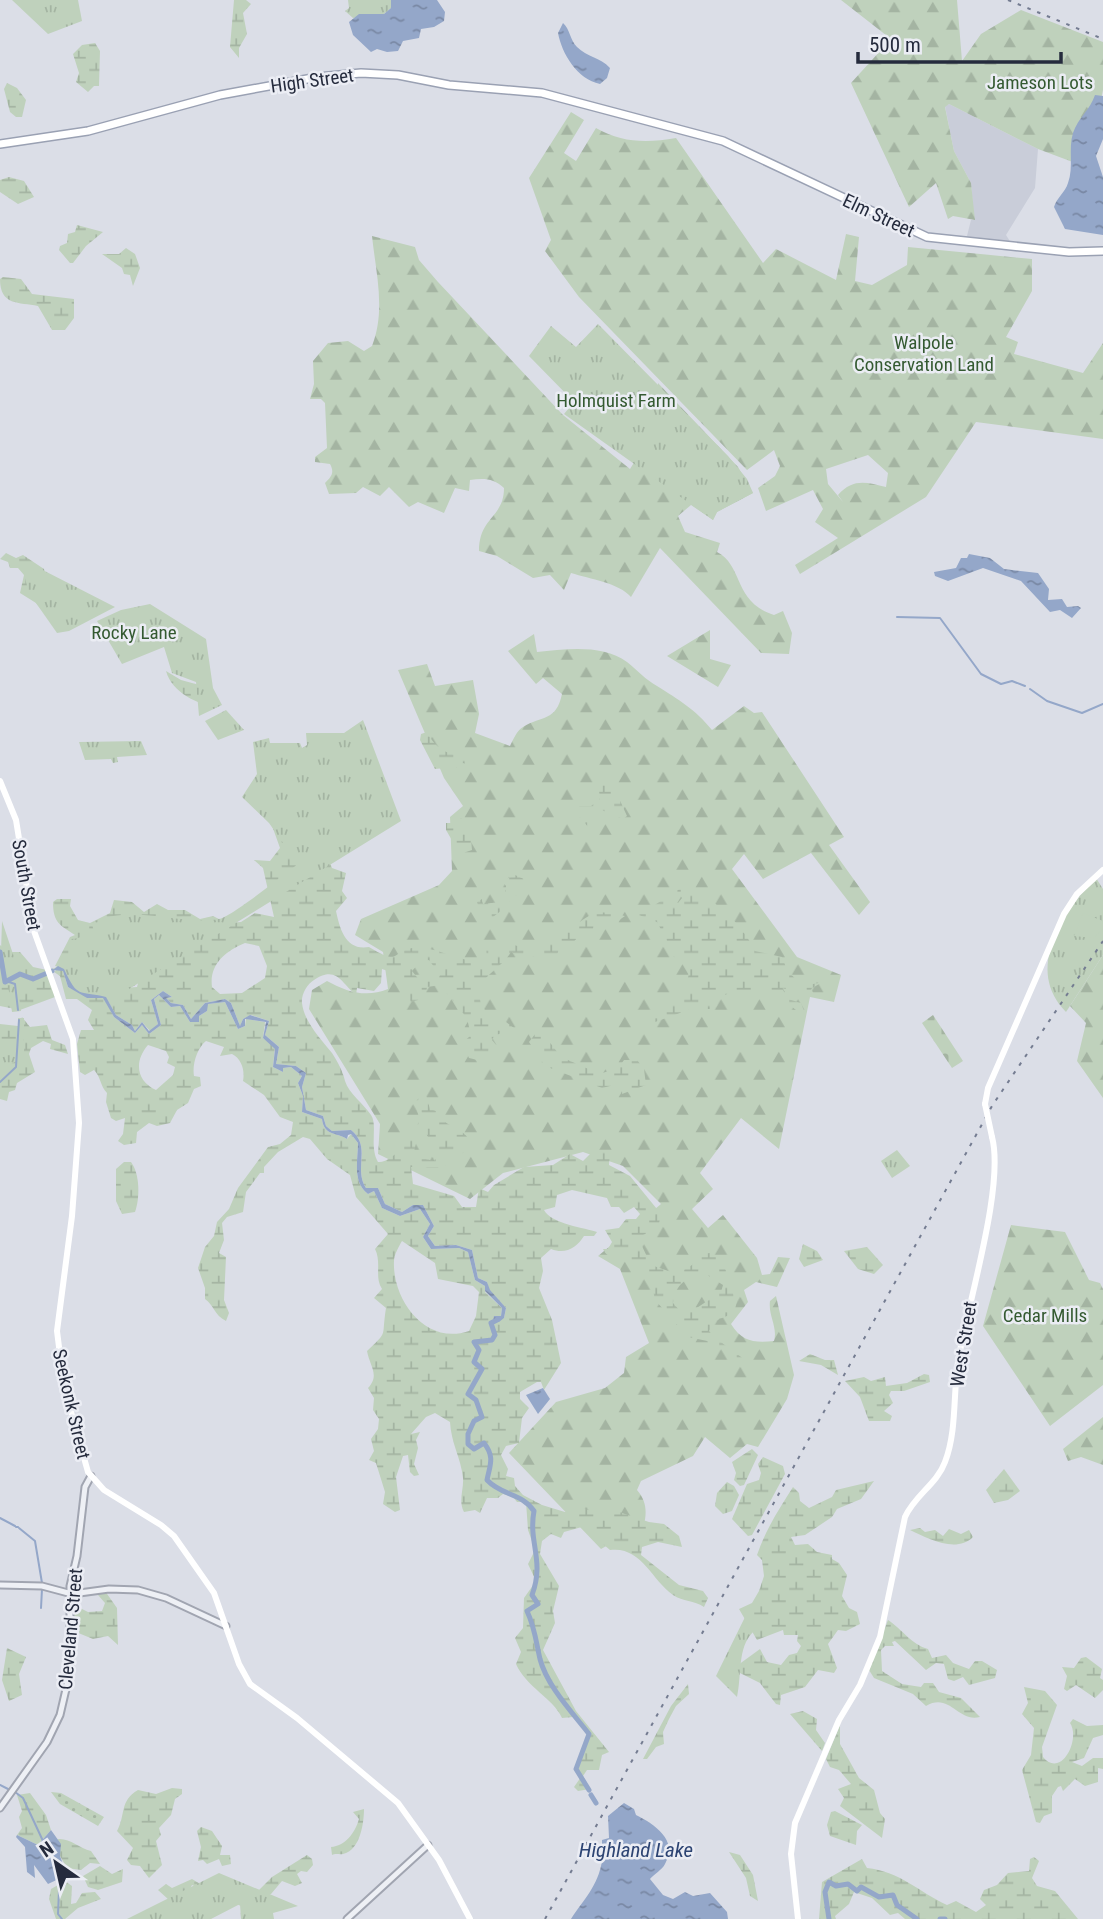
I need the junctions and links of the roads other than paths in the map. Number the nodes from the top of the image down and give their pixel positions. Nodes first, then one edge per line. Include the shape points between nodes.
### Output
1 (667, 126) joint
2 (0, 144) edge
3 (1103, 251) edge
4 (0, 781) edge
5 (1103, 870) edge
6 (70, 1028) joint
7 (90, 1476) junction
8 (0, 1585) edge
9 (69, 1593) junction
10 (227, 1627) junction
11 (0, 1808) edge
12 (428, 1845) junction
13 (347, 1919) edge
14 (470, 1919) edge
15 (798, 1919) edge

1 - 2 main road, High Street via 530,91 341,73 220,94 88,131
1 - 3 main road, Elm Street via 723,141 927,237 1069,252
4 - 6 main road, South Street via 16,820 28,906
5 - 15 main road, West Street, bridge via 1077,894 1064,914 988,1088 985,1104 995,1156 992,1191 962,1336 949,1449 937,1477 905,1517 880,1637 797,1816 791,1855
6 - 7 main road, Seekonk Street via 79,1123 57,1331 64,1387
7 - 9 street, Cleveland Street via 83,1495
7 - 10 main road, Seekonk Street via 174,1536 214,1593
8 - 9 street via 42,1586
9 - 10 street via 138,1590
9 - 11 street, Cleveland Street via 70,1672 60,1715 52,1735
10 - 12 main road, Seekonk Street via 239,1664 254,1688 298,1718 394,1799
12 - 13 street
12 - 14 main road, Seekonk Street

